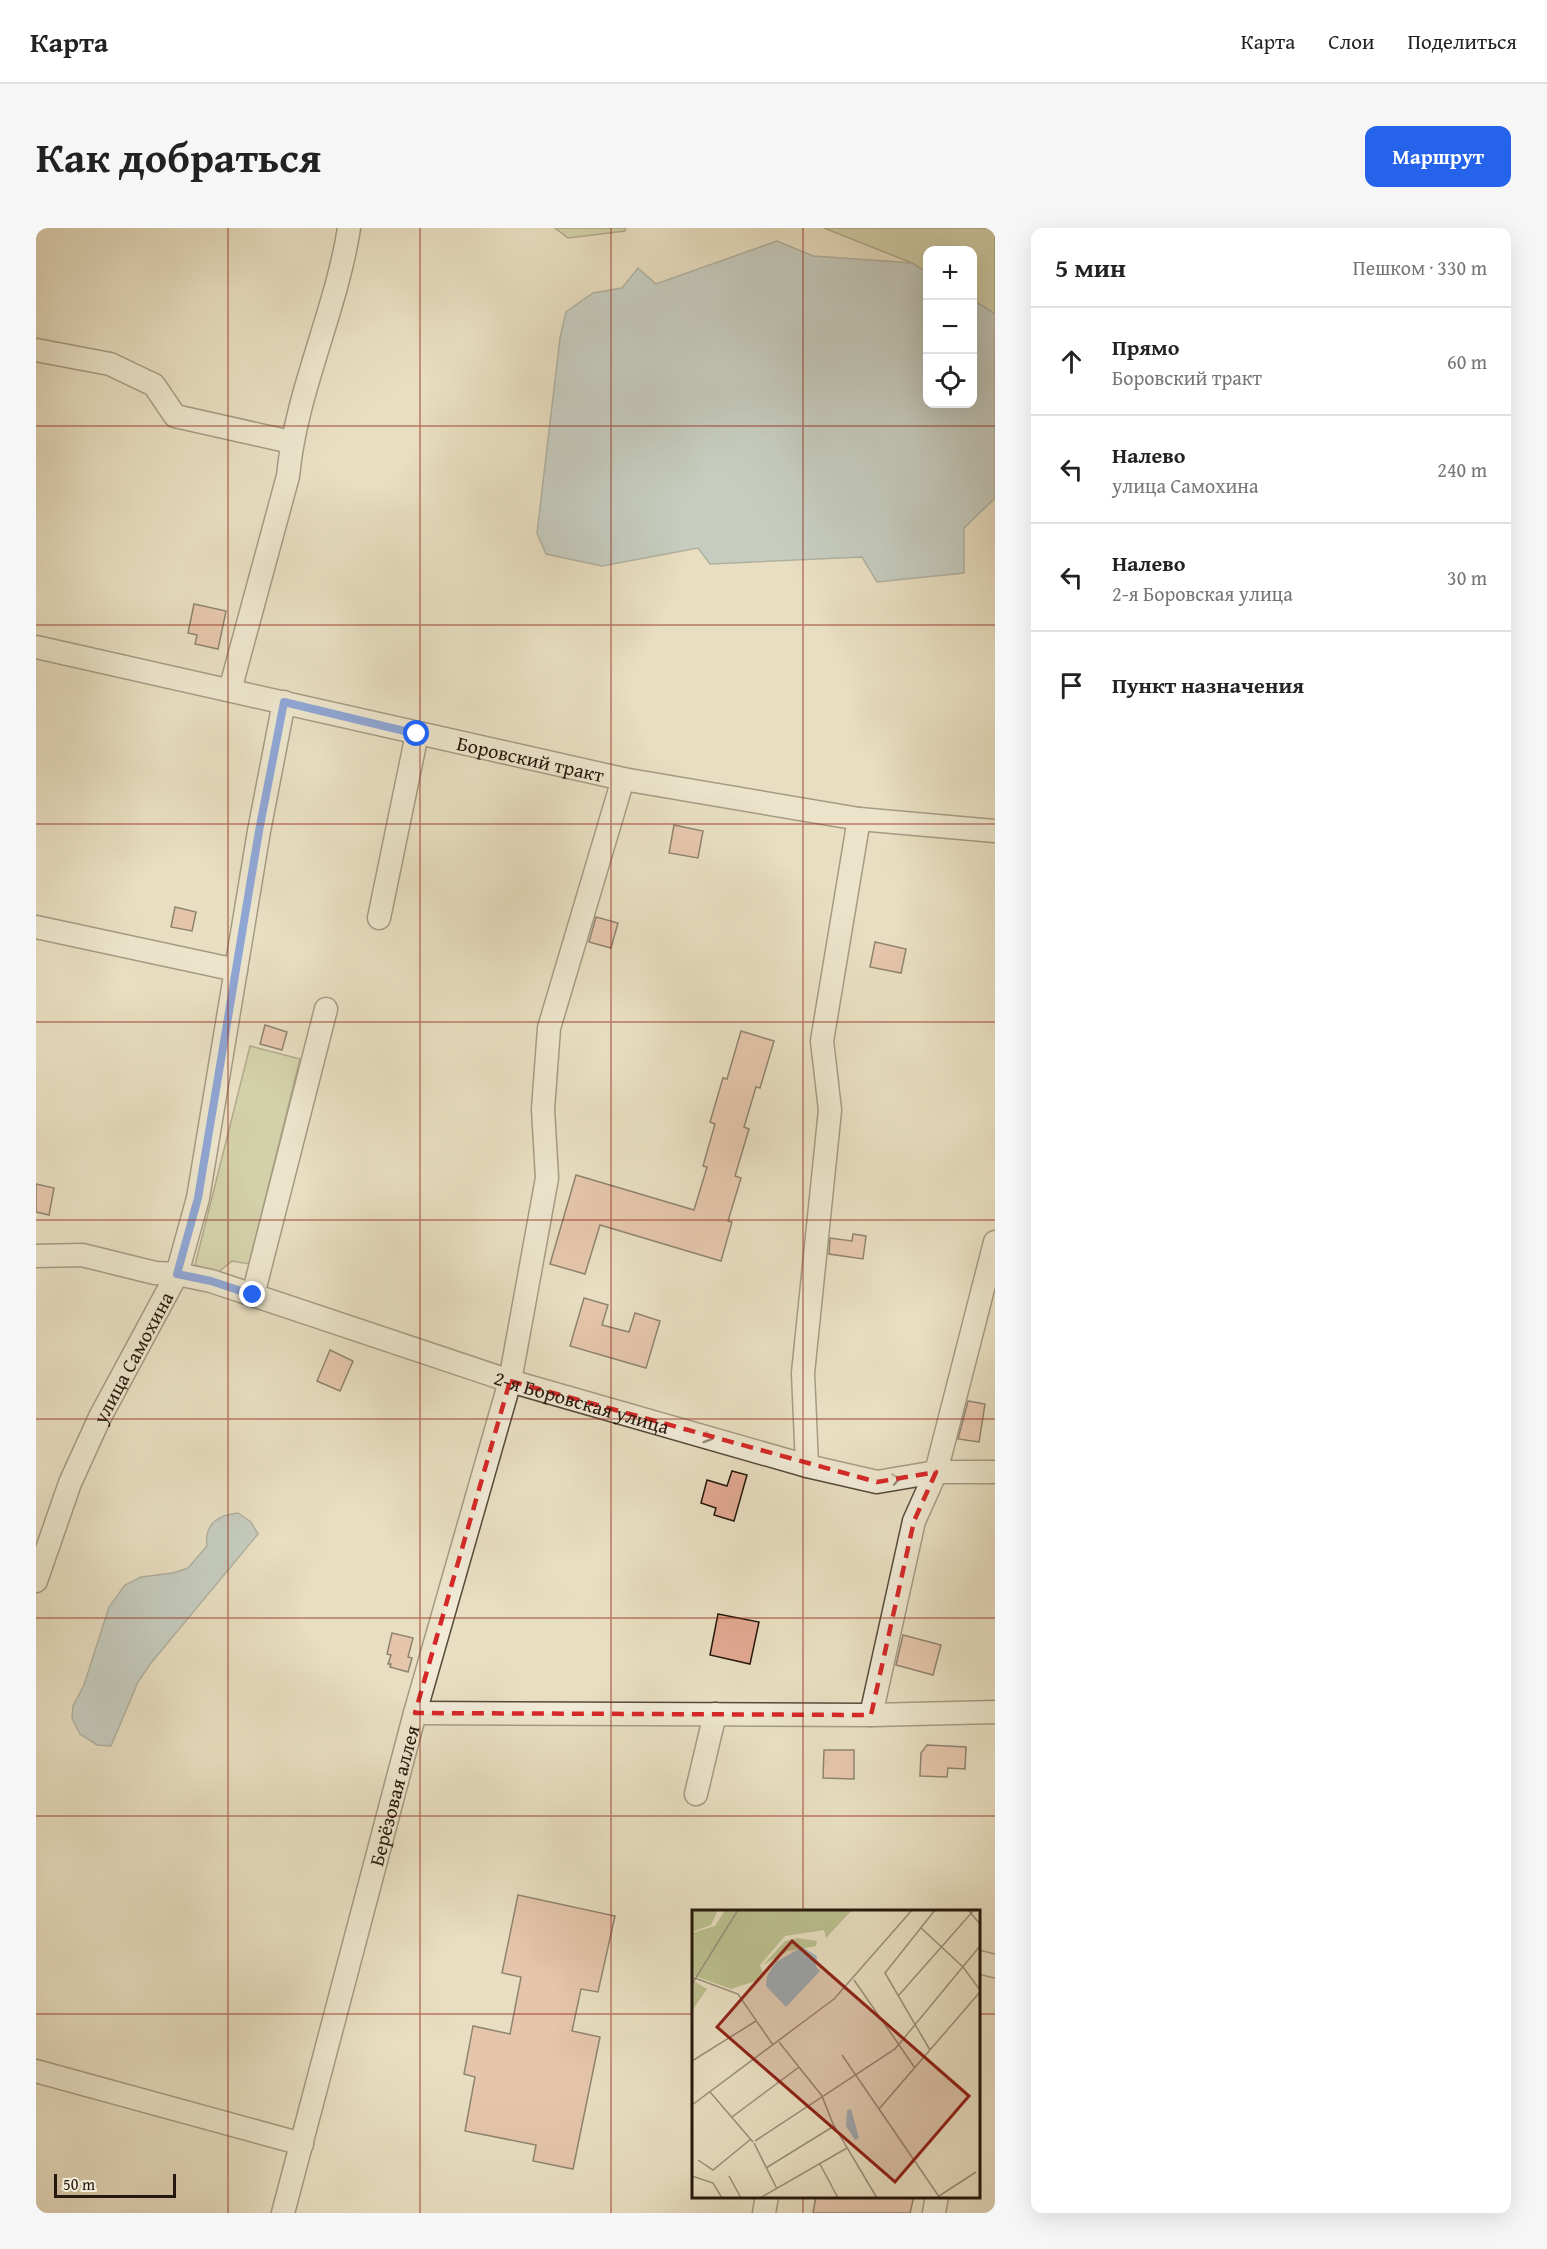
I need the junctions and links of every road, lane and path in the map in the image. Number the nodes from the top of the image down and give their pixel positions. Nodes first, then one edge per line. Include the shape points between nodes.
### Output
1 (350, 228) edge
2 (36, 350) edge
3 (291, 442) junction
4 (36, 647) edge
5 (230, 690) junction
6 (284, 702) junction
7 (417, 734) junction
8 (623, 779) junction
9 (859, 819) junction
10 (995, 831) edge
11 (379, 918) dead end
12 (36, 927) edge
13 (236, 970) junction
14 (326, 1009) dead end
15 (995, 1242) edge
16 (36, 1256) edge
17 (177, 1274) junction
18 (253, 1295) junction
19 (510, 1381) junction
20 (807, 1466) junction
21 (936, 1472) junction
22 (995, 1472) edge
23 (46, 1518) edge
24 (36, 1581) edge
25 (995, 1712) edge
26 (415, 1713) junction
27 (715, 1714) junction
28 (872, 1714) junction
29 (696, 1794) dead end
30 (980, 1962) edge
31 (995, 1966) edge
32 (36, 2071) edge
33 (302, 2145) junction
34 (767, 2198) edge
35 (937, 2198) edge
36 (283, 2213) edge
37 (764, 2213) edge
38 (934, 2213) edge

1 - 3 street
2 - 3 street via 110,364 154,385 175,416
3 - 5 street via 288,476
4 - 5 street, Боровский тракт
5 - 6 street, Боровский тракт
6 - 7 street, Боровский тракт
6 - 13 street, улица Самохина
7 - 8 street, Боровский тракт
7 - 11 street
8 - 9 street, Боровский тракт
8 - 19 street, Берёзовая аллея via 549,1028 543,1109 547,1178
9 - 10 street, Боровский тракт
9 - 20 street via 822,1041 830,1110 803,1373
12 - 13 street
13 - 17 street, улица Самохина via 198,1198
14 - 18 street
15 - 21 street
16 - 17 street, 2-я Боровская улица via 82,1255 155,1273
17 - 18 street, 2-я Боровская улица
17 - 23 street, улица Самохина via 69,1483
18 - 19 street, 2-я Боровская улица
19 -> 20 street, 2-я Боровская улица
19 - 26 street, Берёзовая аллея
20 -> 21 street, 2-я Боровская улица via 877,1482
21 - 22 street, 2-я Боровская улица
21 - 28 street via 914,1521
23 - 24 street, улица Самохина
25 - 28 street
26 - 27 street
26 - 33 street, Берёзовая аллея
27 - 28 street
27 - 29 street
30 - 31 street
32 - 33 street
33 - 36 street, Берёзовая аллея
34 - 37 street
35 - 38 street

